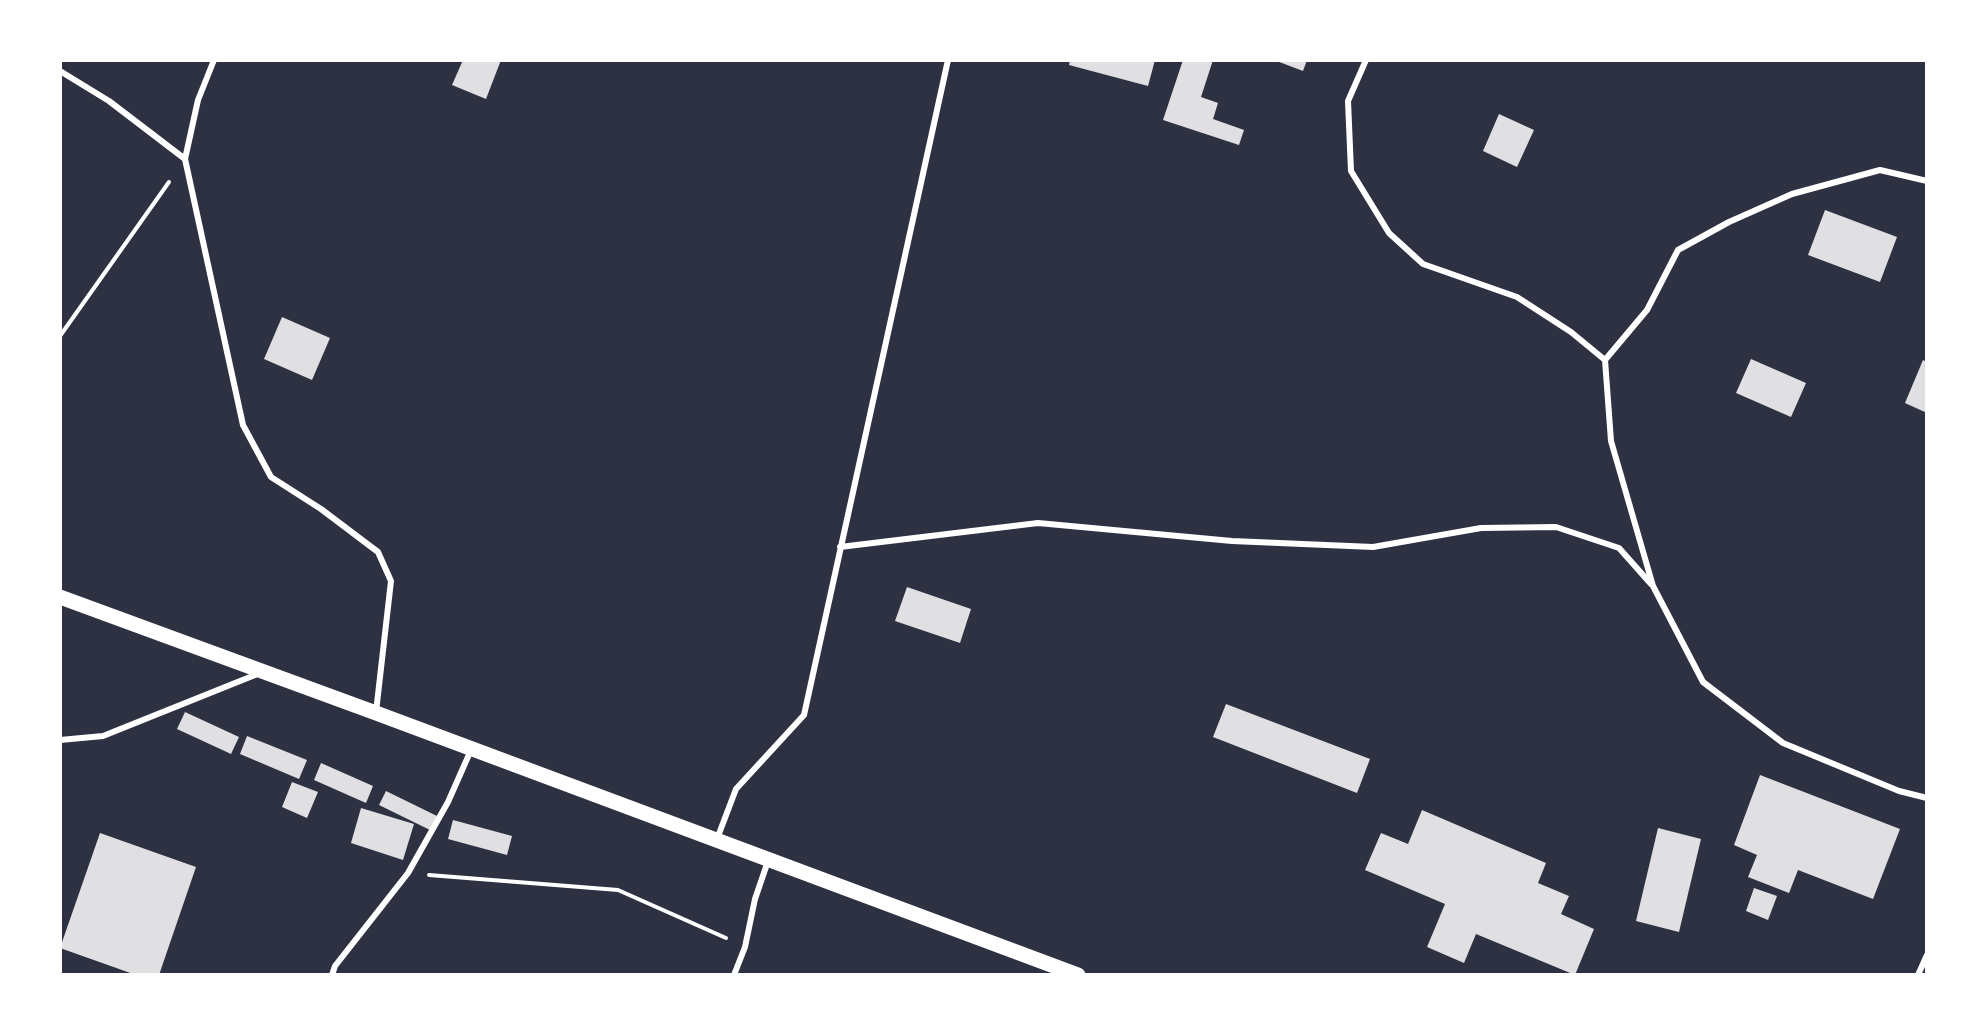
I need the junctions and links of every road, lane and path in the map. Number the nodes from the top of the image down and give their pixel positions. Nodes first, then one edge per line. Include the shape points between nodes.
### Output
1 (214, 60) edge
2 (948, 60) edge
3 (1366, 60) edge
4 (60, 71) edge
5 (185, 159) junction
6 (1927, 181) edge
7 (60, 336) edge
8 (1605, 360) junction
9 (840, 547) junction
10 (1653, 586) junction
11 (60, 597) edge
12 (263, 671) junction
13 (376, 713) junction
14 (60, 740) edge
15 (472, 748) junction
16 (1927, 798) edge
17 (717, 840) junction
18 (768, 859) junction
19 (408, 873) junction
20 (745, 947) junction
21 (1927, 955) edge
22 (332, 975) edge
23 (734, 975) edge
24 (1078, 975) edge
25 (1918, 975) edge

1 - 5 street via 198,99
2 - 9 street
3 - 8 street via 1347,100 1351,171 1389,233 1423,264 1517,297
4 - 5 street via 109,101
5 - 7 path
5 - 13 street via 243,425 271,477 378,552 391,581
6 - 8 street via 1880,170 1791,194 1708,233 1678,250 1647,310
8 - 10 street via 1611,441
9 - 10 street via 1038,524 1232,541 1373,547 1481,528 1556,527 1619,549
9 - 17 street via 804,715 736,789
10 - 16 street via 1703,682 1783,744 1899,791
11 - 12 main road
12 - 13 main road
12 - 14 street via 104,736
13 - 15 main road
15 - 17 main road
15 - 19 street via 448,802
17 - 18 main road
18 - 20 street
18 - 24 main road
19 - 20 path via 618,890
19 - 22 street
20 - 23 street
21 - 25 street

